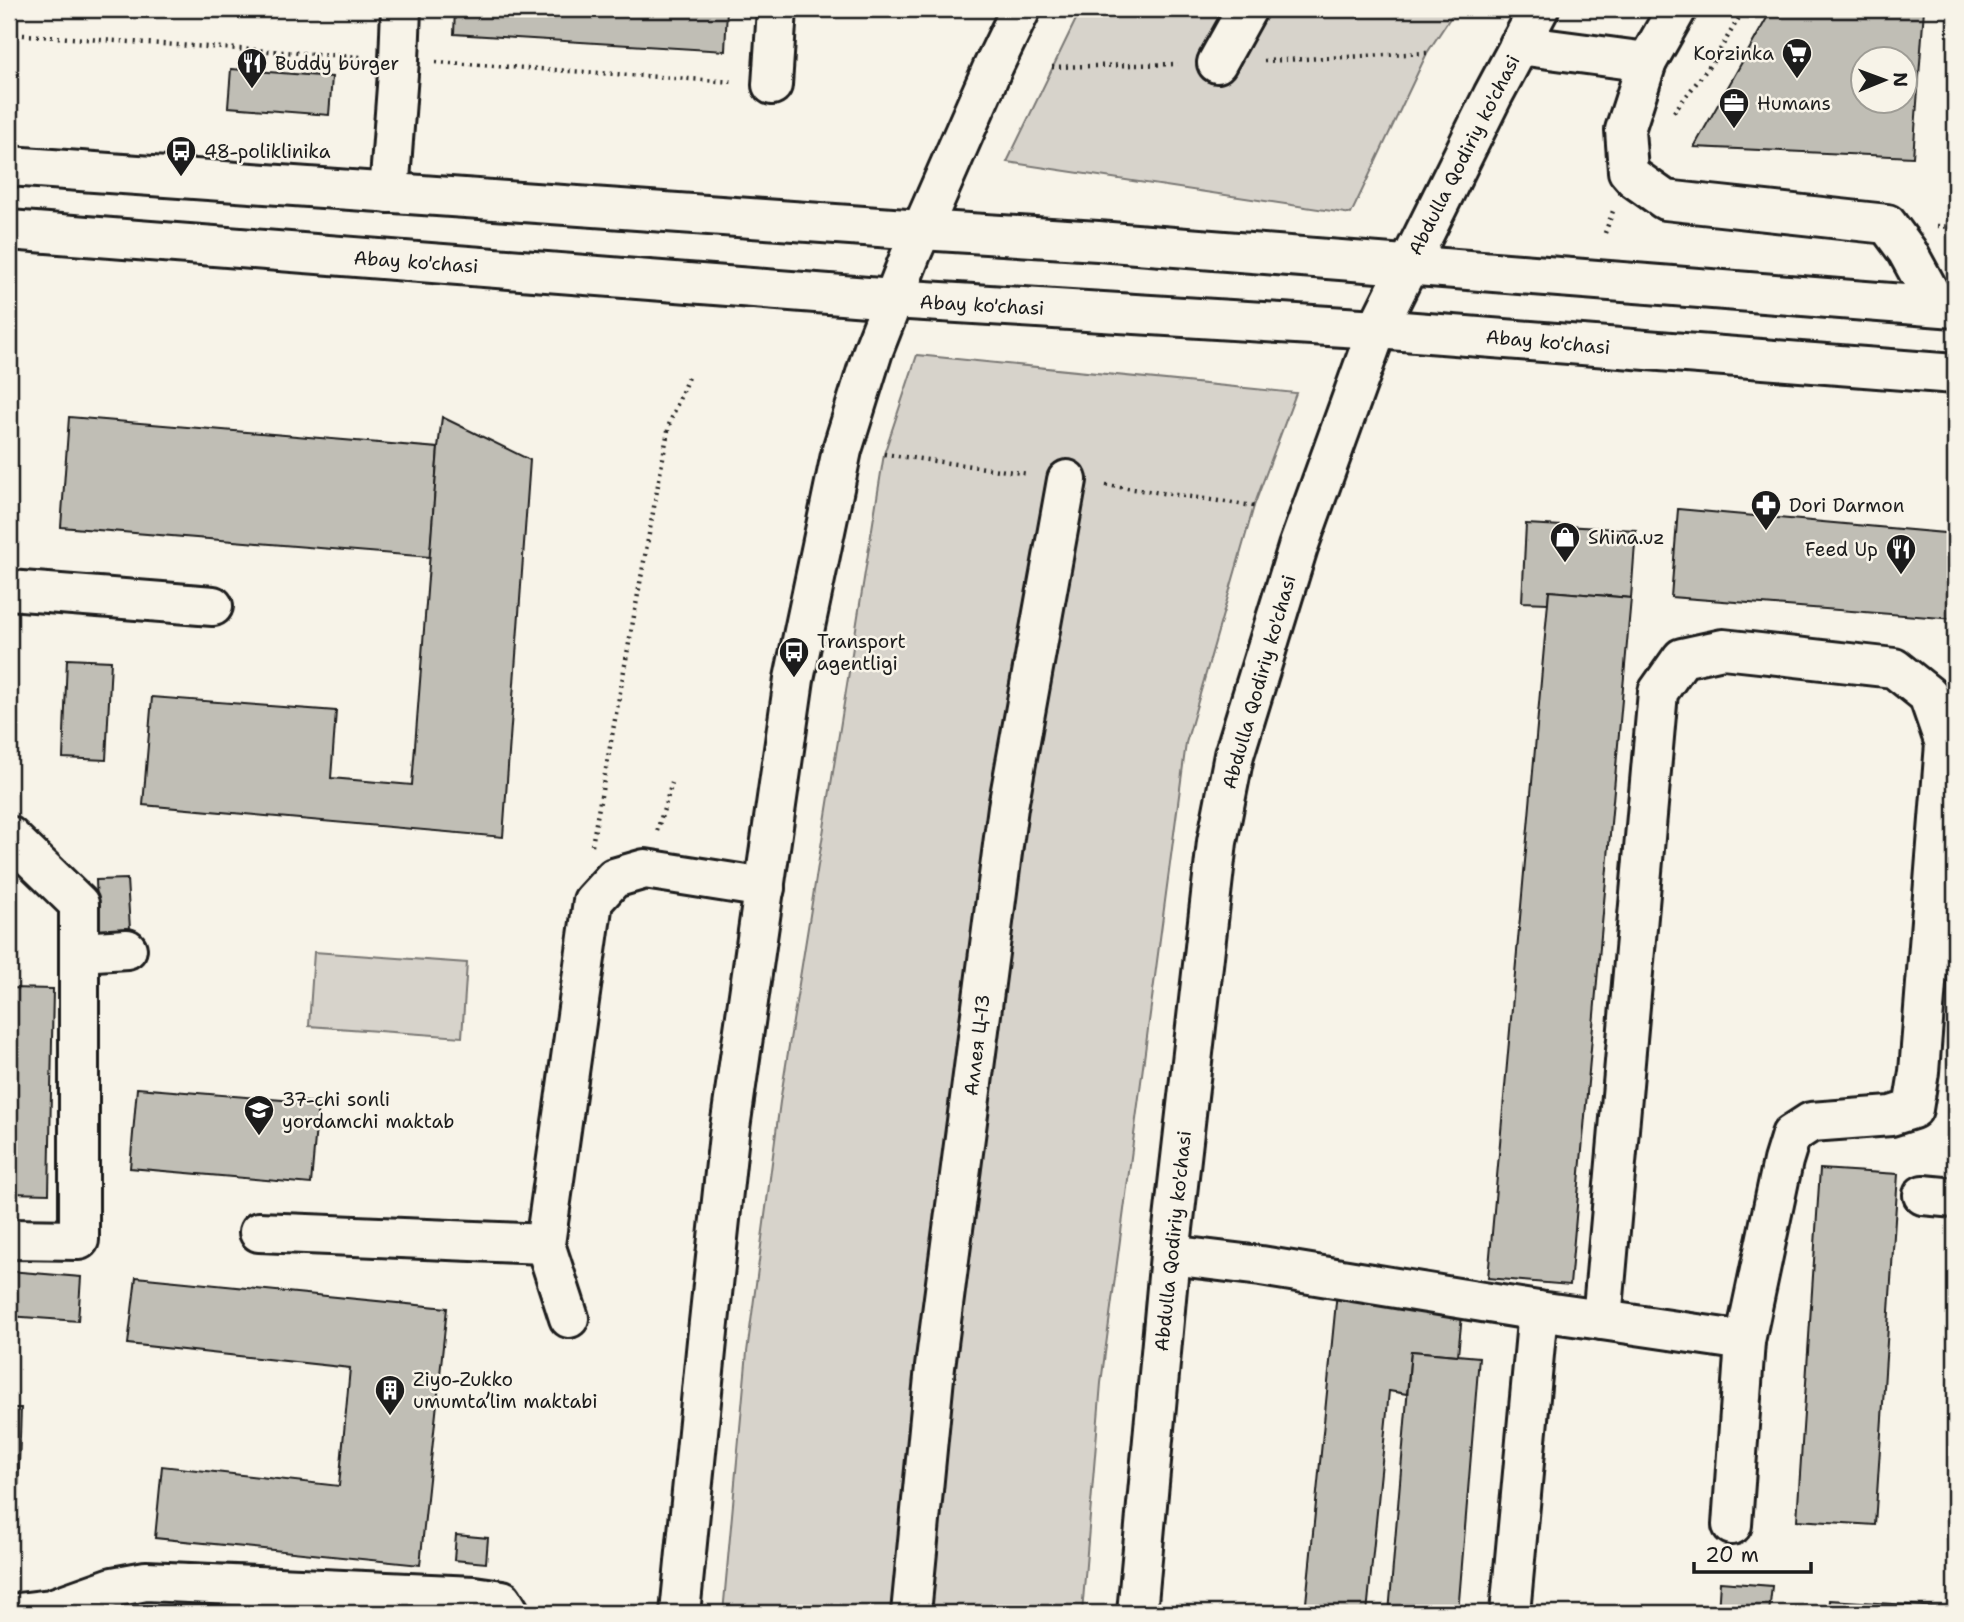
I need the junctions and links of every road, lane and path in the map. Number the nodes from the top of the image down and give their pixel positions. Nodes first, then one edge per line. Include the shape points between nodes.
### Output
1 (401, 9) edge
2 (777, 9) edge
3 (1021, 9) edge
4 (1247, 9) edge
5 (1539, 9) edge
6 (1677, 9) edge
7 (1519, 45) junction
8 (1647, 62) junction
9 (1217, 64) dead end
10 (772, 85) dead end
11 (9, 166) edge
12 (389, 193) junction
13 (9, 230) edge
14 (921, 230) junction
15 (1408, 265) junction
16 (893, 299) junction
17 (1946, 307) edge
18 (1377, 329) junction
19 (1955, 374) edge
20 (688, 377) dead end
21 (1068, 480) dead end
22 (9, 590) edge
23 (213, 606) dead end
24 (672, 783) dead end
25 (9, 836) edge
26 (645, 869) junction
27 (765, 888) junction
28 (127, 949) dead end
29 (79, 952) junction
30 (259, 1232) dead end
31 (9, 1240) edge
32 (545, 1244) junction
33 (1170, 1255) junction
34 (1538, 1311) junction
35 (569, 1318) dead end
36 (1602, 1320) junction
37 (1745, 1341) junction
38 (1732, 1525) dead end
39 (66, 1608) edge
40 (18, 1613) edge
41 (510, 1613) edge
42 (680, 1613) edge
43 (912, 1613) edge
44 (1137, 1613) edge
45 (1510, 1613) edge

1 - 12 main road
2 - 10 main road
3 - 14 main road
4 - 9 main road
5 - 7 main road, Abdulla Qodiriy ko'chasi
6 - 8 main road
7 - 8 main road
7 - 15 main road, Abdulla Qodiriy ko'chasi
8 - 17 main road via 1625,130 1628,171 1634,178 1665,200 1887,224
11 - 12 main road
12 - 14 main road
13 - 16 main road, Abay ko'chasi
14 - 15 main road
14 - 16 main road
15 - 17 main road
15 - 18 main road, Abdulla Qodiriy ko'chasi
16 - 18 main road, Abay ko'chasi
16 - 27 main road via 842,450 794,679
18 - 19 main road, Abay ko'chasi
18 - 33 main road, Abdulla Qodiriy ko'chasi via 1298,547 1234,755 1217,842
20 - 26 path via 669,425 592,848
21 - 43 main road, Аллея Ц-13 via 1006,820 935,1367
22 - 23 main road
24 - 26 path
25 - 29 main road via 79,904
26 - 27 main road
26 - 32 main road via 614,878 593,901
27 - 42 main road via 729,1135
28 - 29 main road
29 - 31 main road via 79,1240
30 - 32 main road
32 - 35 main road
33 - 34 main road
33 - 44 main road, Abdulla Qodiriy ko'chasi
34 - 36 main road
34 - 45 main road
36 - 37 main road
36 - 37 main road via 1658,692 1682,658 1723,649 1894,668 1928,695 1945,744 1913,1110 1811,1122 1791,1135
37 - 38 main road
39 - 40 main road
39 - 41 main road via 113,1587 146,1581 474,1596 502,1600

